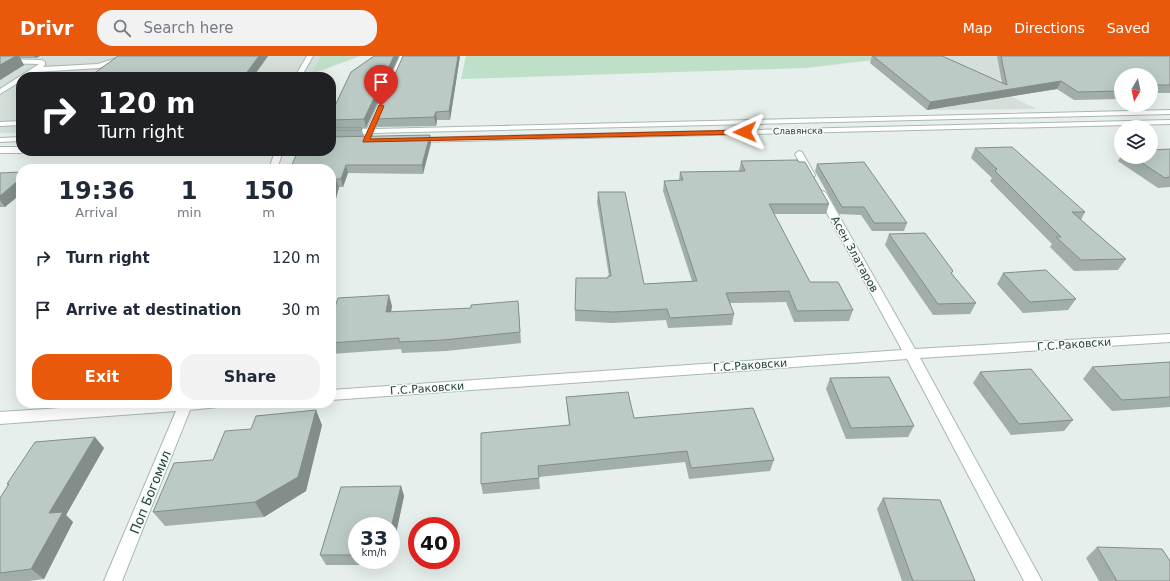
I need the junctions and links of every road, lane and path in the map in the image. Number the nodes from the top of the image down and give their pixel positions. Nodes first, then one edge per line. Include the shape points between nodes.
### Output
1 (129, 56) edge
2 (310, 56) edge
3 (403, 56) edge
4 (0, 61) edge
5 (33, 70) junction
6 (30, 72) edge
7 (301, 72) edge
8 (16, 82) edge
9 (0, 92) edge
10 (1170, 112) edge
11 (1170, 122) edge
12 (16, 123) edge
13 (0, 124) edge
14 (370, 131) junction
15 (336, 132) edge
16 (16, 139) edge
17 (0, 140) edge
18 (405, 140) edge
19 (366, 141) edge
20 (0, 150) edge
21 (16, 150) edge
22 (799, 154) dead end
23 (1170, 338) edge
24 (911, 354) junction
25 (336, 395) edge
26 (133, 408) edge
27 (184, 408) edge
28 (0, 418) edge
29 (113, 581) edge
30 (1033, 581) edge

1 - 5 street via 100,66
2 - 7 street
3 - 14 street
4 - 5 street via 42,62 42,65
5 - 6 street
8 - 9 street
10 - 14 street
11 - 18 street, Славянска
12 - 13 street
14 - 15 street
14 - 19 street
16 - 17 street
20 - 21 street
22 - 24 street, Асен Златаров
23 - 24 street, Г.С.Раковски
24 - 25 street, Г.С.Раковски
24 - 30 street, Асен Златаров
26 - 28 street
27 - 29 street, Поп Богомил

